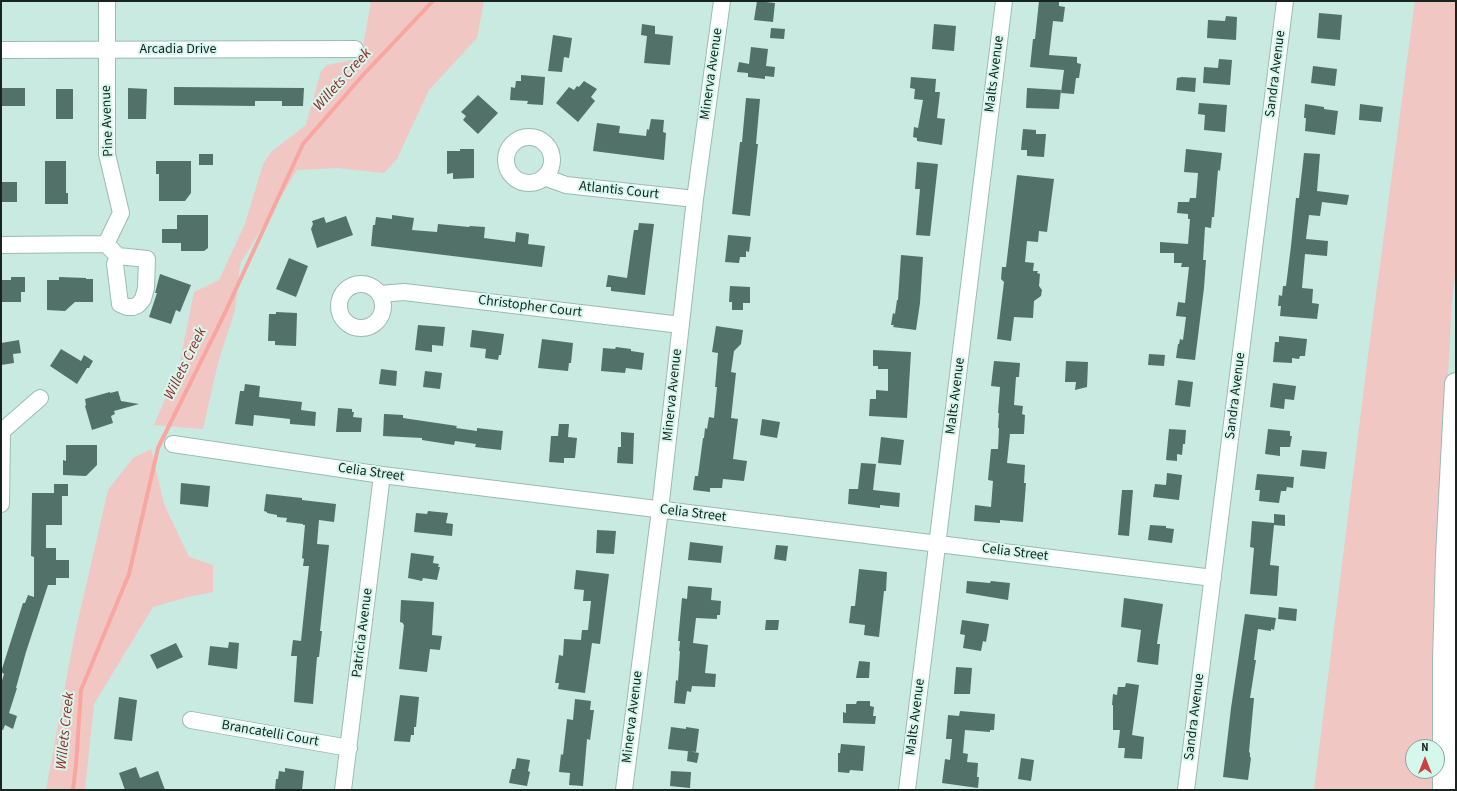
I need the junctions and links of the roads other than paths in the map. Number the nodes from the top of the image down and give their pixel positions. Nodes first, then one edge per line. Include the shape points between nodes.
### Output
1 (107, 1) edge
2 (722, 1) edge
3 (1004, 1) edge
4 (1285, 1) edge
5 (355, 49) dead end
6 (1, 50) edge
7 (107, 50) junction
8 (544, 177) dead end
9 (695, 199) junction
10 (106, 244) junction
11 (1, 245) edge
12 (118, 256) dead end
13 (380, 294) dead end
14 (681, 325) junction
15 (1456, 384) edge
16 (40, 398) dead end
17 (1, 432) edge
18 (173, 444) dead end
19 (382, 475) junction
20 (1, 504) edge
21 (660, 510) junction
22 (938, 543) junction
23 (1213, 578) junction
24 (191, 720) dead end
25 (349, 748) junction
26 (343, 790) edge
27 (624, 790) edge
28 (907, 790) edge
29 (1186, 790) edge
30 (1444, 790) edge

1 - 7 street, Pine Avenue
2 - 9 street, Minerva Avenue
3 - 22 street, Malts Avenue
4 - 23 street, Sandra Avenue
5 - 7 street, Arcadia Drive
6 - 7 street, Arcadia Drive
7 - 10 street, Pine Avenue via 107,154 121,213
8 - 9 street, Atlantis Court via 566,185
9 - 14 street, Minerva Avenue
10 - 11 street
10 - 12 street
13 - 14 street, Christopher Court via 404,292
14 - 21 street, Minerva Avenue
15 - 30 highway via 1447,556
16 - 17 street
17 - 20 street
18 - 19 street, Celia Street
19 - 21 street, Celia Street
19 - 25 street, Patricia Avenue
21 - 22 street, Celia Street
21 - 27 street, Minerva Avenue
22 - 23 street, Celia Street
22 - 28 street, Malts Avenue
23 - 29 street, Sandra Avenue
24 - 25 street, Brancatelli Court
25 - 26 street, Patricia Avenue

